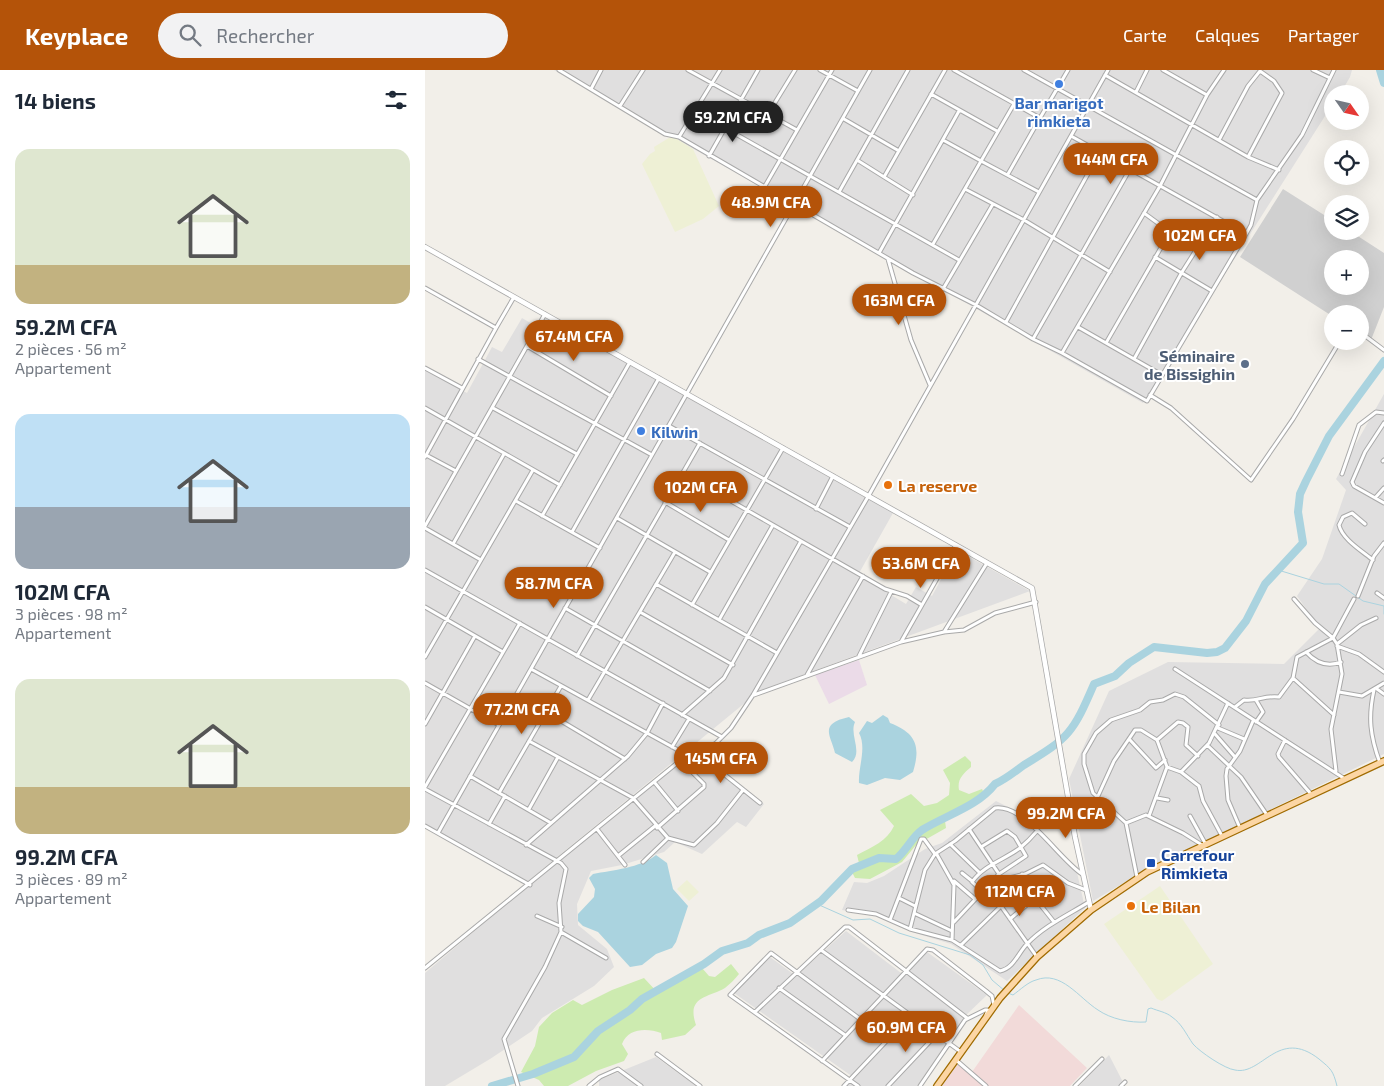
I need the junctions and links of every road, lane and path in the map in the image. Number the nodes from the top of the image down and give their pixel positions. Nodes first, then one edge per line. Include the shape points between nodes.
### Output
1 (559, 70) edge
2 (601, 70) edge
3 (643, 70) edge
4 (688, 70) edge
5 (720, 70) edge
6 (758, 70) edge
7 (795, 70) edge
8 (820, 70) edge
9 (831, 70) edge
10 (870, 70) edge
11 (908, 70) edge
12 (945, 70) edge
13 (954, 70) edge
14 (1024, 70) edge
15 (1068, 70) edge
16 (1108, 70) edge
17 (1147, 70) edge
18 (1163, 70) edge
19 (1223, 70) edge
20 (1260, 70) edge
21 (1313, 70) edge
22 (1335, 70) edge
23 (829, 75) junction
24 (1105, 75) junction
25 (1330, 78) junction
26 (712, 85) junction
27 (591, 89) junction
28 (1058, 90) junction
29 (858, 91) junction
30 (1136, 92) junction
31 (931, 94) junction
32 (1207, 95) junction
33 (741, 100) junction
34 (1014, 104) junction
35 (620, 106) junction
36 (1088, 106) junction
37 (959, 111) junction
38 (768, 114) junction
39 (1040, 118) junction
40 (844, 119) junction
41 (1192, 123) junction
42 (725, 128) junction
43 (797, 130) junction
44 (997, 132) junction
45 (871, 135) junction
46 (1071, 136) junction
47 (679, 137) junction
48 (943, 140) junction
49 (1219, 140) junction
50 (899, 151) junction
51 (1100, 152) junction
52 (1175, 155) junction
53 (709, 156) junction
54 (1248, 157) junction
55 (781, 158) junction
56 (857, 160) junction
57 (981, 161) junction
58 (1130, 169) junction
59 (1279, 170) junction
60 (1008, 174) junction
61 (810, 177) junction
62 (885, 177) junction
63 (765, 186) junction
64 (1160, 186) junction
65 (965, 189) junction
66 (839, 192) junction
67 (1039, 192) junction
68 (913, 195) junction
69 (1257, 200) junction
70 (795, 203) junction
71 (993, 204) junction
72 (1144, 213) junction
73 (1217, 218) junction
74 (1024, 220) junction
75 (897, 225) junction
76 (1170, 232) junction
77 (1246, 234) junction
78 (1053, 238) junction
79 (1202, 241) junction
80 (933, 244) junction
81 (427, 248) edge
82 (879, 253) junction
83 (425, 255) edge
84 (1081, 255) junction
85 (887, 258) junction
86 (1155, 258) junction
87 (959, 260) junction
88 (1110, 272) junction
89 (1182, 272) junction
90 (425, 288) edge
91 (943, 289) junction
92 (1212, 291) junction
93 (514, 297) junction
94 (976, 305) junction
95 (545, 314) junction
96 (1006, 322) junction
97 (1078, 327) junction
98 (496, 328) junction
99 (1033, 339) junction
100 (1369, 339) edge
101 (1105, 343) junction
102 (527, 346) junction
103 (1335, 350) edge
104 (1384, 350) edge
105 (1062, 353) junction
106 (478, 359) junction
107 (1134, 359) junction
108 (631, 362) junction
109 (425, 368) edge
110 (1162, 375) junction
111 (510, 376) junction
112 (659, 378) junction
113 (931, 386) junction
114 (463, 388) junction
115 (687, 394) junction
116 (1150, 395) junction
117 (611, 396) junction
118 (425, 408) edge
119 (493, 408) junction
120 (1384, 413) edge
121 (446, 420) junction
122 (1384, 423) edge
123 (595, 424) junction
124 (669, 426) junction
125 (1382, 429) edge
126 (475, 437) junction
127 (624, 440) junction
128 (699, 442) junction
129 (425, 447) edge
130 (783, 448) junction
131 (429, 450) junction
132 (504, 454) junction
133 (577, 454) junction
134 (652, 455) junction
135 (426, 456) edge
136 (533, 470) junction
137 (456, 471) junction
138 (682, 473) junction
139 (1342, 474) dead end
140 (834, 476) junction
141 (764, 480) junction
142 (560, 485) junction
143 (1384, 488) edge
144 (869, 495) junction
145 (1375, 498) junction
146 (516, 501) junction
147 (665, 502) junction
148 (1384, 503) edge
149 (815, 509) junction
150 (747, 510) junction
151 (542, 516) junction
152 (617, 518) junction
153 (1365, 524) dead end
154 (773, 525) junction
155 (425, 527) edge
156 (850, 527) junction
157 (572, 532) junction
158 (646, 535) junction
159 (729, 540) junction
160 (801, 541) junction
161 (1384, 543) edge
162 (453, 544) junction
163 (955, 545) junction
164 (600, 548) junction
165 (675, 552) junction
166 (831, 558) junction
167 (481, 560) junction
168 (1373, 560) junction
169 (987, 563) junction
170 (425, 570) edge
171 (710, 572) junction
172 (863, 576) junction
173 (656, 584) junction
174 (464, 592) junction
175 (891, 592) junction
176 (1377, 593) dead end
177 (1358, 596) dead end
178 (1384, 598) edge
179 (1294, 599) dead end
180 (1354, 599) dead end
181 (1036, 602) junction
182 (691, 605) junction
183 (922, 605) junction
184 (425, 607) edge
185 (565, 608) junction
186 (640, 612) junction
187 (1376, 618) dead end
188 (447, 620) junction
189 (719, 620) junction
190 (520, 623) junction
191 (593, 625) junction
192 (944, 632) junction
193 (475, 636) junction
194 (748, 636) junction
195 (1333, 638) junction
196 (548, 639) junction
197 (623, 641) junction
198 (901, 642) junction
199 (1337, 645) junction
200 (425, 646) edge
201 (430, 648) junction
202 (503, 652) junction
203 (1306, 652) junction
204 (777, 653) junction
205 (577, 656) junction
206 (859, 656) junction
207 (425, 657) edge
208 (1341, 662) junction
209 (733, 665) junction
210 (531, 669) junction
211 (1175, 669) dead end
212 (605, 671) junction
213 (1384, 672) edge
214 (807, 675) junction
215 (1293, 678) junction
216 (425, 683) edge
217 (1384, 683) edge
218 (561, 686) junction
219 (1375, 689) junction
220 (710, 691) junction
221 (1339, 692) junction
222 (443, 693) junction
223 (1384, 694) edge
224 (753, 695) junction
225 (588, 700) junction
226 (1256, 700) junction
227 (1229, 703) junction
228 (663, 704) junction
229 (1235, 707) junction
230 (471, 710) junction
231 (546, 712) junction
232 (682, 715) junction
233 (1334, 715) junction
234 (689, 719) junction
235 (1255, 722) junction
236 (425, 724) edge
237 (499, 725) junction
238 (1219, 727) junction
239 (647, 733) junction
240 (1215, 734) junction
241 (722, 737) junction
242 (1244, 739) junction
243 (1130, 740) junction
244 (1157, 740) junction
245 (1285, 740) junction
246 (529, 741) junction
247 (1207, 745) junction
248 (672, 747) junction
249 (694, 750) junction
250 (687, 755) junction
251 (1198, 756) junction
252 (558, 757) junction
253 (1235, 757) junction
254 (625, 759) junction
255 (1165, 760) junction
256 (681, 761) junction
257 (1382, 762) edge
258 (1229, 766) junction
259 (1167, 767) junction
260 (1181, 772) junction
261 (1336, 772) junction
262 (470, 776) junction
263 (600, 779) junction
264 (1345, 779) junction
265 (655, 783) junction
266 (425, 788) edge
267 (743, 790) junction
268 (499, 793) junction
269 (1312, 794) junction
270 (505, 796) junction
271 (1098, 796) junction
272 (633, 798) junction
273 (1157, 798) junction
274 (1168, 800) dead end
275 (760, 803) dead end
276 (454, 805) junction
277 (529, 809) junction
278 (678, 811) junction
279 (1267, 815) junction
280 (1149, 816) junction
281 (1190, 816) dead end
282 (551, 822) junction
283 (1126, 823) junction
284 (489, 824) junction
285 (425, 826) edge
286 (656, 827) junction
287 (1240, 828) junction
288 (597, 829) junction
289 (969, 829) junction
290 (1037, 831) junction
291 (438, 833) junction
292 (1222, 836) junction
293 (668, 838) junction
294 (949, 844) junction
295 (1203, 844) junction
296 (526, 845) junction
297 (981, 847) junction
298 (1021, 847) junction
299 (935, 853) junction
300 (618, 856) junction
301 (558, 862) junction
302 (643, 862) dead end
303 (992, 864) junction
304 (625, 865) dead end
305 (962, 873) dead end
306 (979, 873) junction
307 (999, 874) junction
308 (1021, 874) junction
309 (1082, 874) junction
310 (1137, 878) junction
311 (954, 881) junction
312 (972, 882) junction
313 (991, 884) junction
314 (530, 885) junction
315 (1086, 890) junction
316 (983, 891) junction
317 (899, 898) junction
318 (1035, 898) junction
319 (975, 899) junction
320 (1090, 902) junction
321 (915, 906) junction
322 (1001, 906) junction
323 (848, 910) dead end
324 (1091, 910) junction
325 (916, 914) junction
326 (537, 916) dead end
327 (1010, 919) junction
328 (890, 920) junction
329 (954, 922) junction
330 (1054, 922) junction
331 (562, 927) junction
332 (910, 929) junction
333 (952, 930) junction
334 (561, 932) junction
335 (952, 940) junction
336 (1027, 943) junction
337 (961, 945) junction
338 (821, 950) junction
339 (1037, 957) junction
340 (607, 958) dead end
341 (425, 968) edge
342 (905, 971) junction
343 (796, 972) junction
344 (779, 988) junction
345 (883, 995) junction
346 (994, 1005) junction
347 (755, 1012) junction
348 (911, 1015) junction
349 (986, 1016) junction
350 (967, 1018) junction
351 (860, 1020) junction
352 (937, 1034) junction
353 (845, 1035) junction
354 (949, 1042) junction
355 (961, 1052) junction
356 (657, 1054) dead end
357 (1102, 1059) dead end
358 (956, 1060) junction
359 (822, 1061) junction
360 (849, 1080) junction
361 (1125, 1082) dead end
362 (517, 1086) edge
363 (589, 1086) edge
364 (641, 1086) edge
365 (700, 1086) edge
366 (844, 1086) edge
367 (858, 1086) edge
368 (888, 1086) edge
369 (921, 1086) edge
370 (937, 1086) edge
371 (986, 1086) edge
372 (1075, 1086) edge
373 (1121, 1086) edge

1 - 27 street
2 - 27 street
3 - 35 street
4 - 26 street
5 - 26 street
6 - 33 street
7 - 38 street
8 - 23 street
9 - 23 street
10 - 29 street
11 - 45 street
12 - 31 street
13 - 34 street
14 - 28 street
15 - 28 street
16 - 24 street
17 - 30 street
18 - 32 street
19 - 32 street
20 - 49 street
20 - 54 street via 1274,81 1282,93
21 - 25 street
22 - 25 street
23 - 29 street
23 - 43 street
24 - 30 street
24 - 36 street
25 - 59 street via 1302,135
26 - 33 street
26 - 47 street
27 - 35 street
28 - 36 street
28 - 39 street
29 - 40 street
30 - 41 street
31 - 37 street
31 - 50 street
32 - 41 street
33 - 38 street
33 - 42 street
34 - 39 street
34 - 44 street
35 - 47 street via 665,134
36 - 46 street
36 - 52 street
37 - 44 street
37 - 48 street
38 - 43 street
39 - 60 street
40 - 45 street
40 - 61 street
41 - 49 street
41 - 52 street
42 - 53 street
42 - 55 street
43 - 55 street
44 - 57 street
45 - 50 street
45 - 56 street
46 - 51 street
46 - 67 street
47 - 53 street
48 - 57 street
48 - 68 street
49 - 54 street
50 - 62 street
51 - 58 street
51 - 78 street
52 - 64 street
52 - 69 street
53 - 63 street
54 - 59 street
55 - 61 street
55 - 63 street
56 - 62 street
56 - 66 street
57 - 60 street
57 - 65 street
58 - 64 street
58 - 84 street
59 - 69 street
60 - 67 street
61 - 66 street
61 - 70 street
62 - 68 street
63 - 70 street
64 - 72 street
64 - 73 street
65 - 71 street
65 - 80 street
66 - 75 street
67 - 74 street
68 - 75 street
69 - 77 street
70 - 82 street
70 - 115 street
71 - 74 street
71 - 87 street
72 - 76 street
72 - 88 street
73 - 77 street
73 - 79 street
74 - 78 street
74 - 94 street
75 - 80 street
75 - 82 street
76 - 79 street via 1191,241
76 - 86 street
77 - 92 street
78 - 84 street
78 - 96 street
79 - 89 street
80 - 87 street
81 - 83 street
81 - 93 street
82 - 85 street
84 - 88 street
84 - 99 street
85 - 91 street
85 - 113 street via 911,340
86 - 89 street
86 - 101 street
87 - 91 street
88 - 97 street
89 - 92 street
89 - 107 street
90 - 98 street
91 - 94 street
92 - 110 street
93 - 95 street
93 - 98 street
94 - 96 street
94 - 113 street
95 - 102 street
95 - 108 street
96 - 99 street
97 - 101 street
97 - 105 street
98 - 106 street
99 - 105 street
100 - 104 street
101 - 107 street
102 - 111 street
102 - 117 street
103 - 116 street via 1251,480 1175,412
105 - 116 street via 1147,401
106 - 111 street
106 - 114 street
107 - 110 street
108 - 112 street
108 - 117 street
109 - 114 street
110 - 116 street
111 - 119 street
111 - 123 street
112 - 115 street
112 - 127 street
113 - 144 street
114 - 121 street
115 - 124 street
115 - 130 street
117 - 123 street
118 - 121 street
119 - 126 street
119 - 133 street
120 - 139 street via 1376,412 1362,421
121 - 126 street
121 - 131 street
122 - 125 street
123 - 127 street
123 - 133 street
124 - 128 street
124 - 134 street
125 - 145 street via 1365,452 1352,482
126 - 132 street
126 - 137 street
127 - 134 street
127 - 157 street
128 - 138 street
128 - 141 street
129 - 131 street
130 - 140 street
130 - 141 street
131 - 135 street
132 - 136 street
132 - 162 street
133 - 142 street
134 - 152 street
135 - 137 street
136 - 142 street
136 - 146 street
137 - 155 street
138 - 147 street
138 - 150 street
140 - 144 street
140 - 149 street
141 - 149 street
141 - 150 street
142 - 151 street
143 - 145 street
144 - 156 street
144 - 163 street
145 - 148 street
146 - 151 street
146 - 167 street
147 - 158 street
147 - 159 street
149 - 156 street
150 - 154 street
150 - 159 street
151 - 157 street
152 - 158 street
152 - 164 street
153 - 168 street via 1351,513 1343,516 1339,525 1342,532
154 - 160 street
154 - 189 street
155 - 162 street
156 - 166 street
157 - 164 street
158 - 165 street
158 - 191 street
159 - 171 street
160 - 166 street
160 - 194 street
161 - 168 street
162 - 167 street
163 - 169 street
163 - 183 street
164 - 185 street
165 - 171 street
165 - 173 street
166 - 172 street
166 - 204 street
167 - 174 street
168 - 177 street
169 - 181 street via 1032,588
169 - 192 street
170 - 174 street
171 - 182 street
172 - 175 street
172 - 214 street
173 - 182 street
173 - 186 street
174 - 188 street
174 - 190 street
175 - 183 street
175 - 206 street
176 - 178 street
179 - 195 street
180 - 195 street
181 - 192 street via 995,613 963,630
181 - 309 street
182 - 189 street
183 - 198 street
184 - 188 street
185 - 191 street
185 - 196 street
186 - 197 street
186 - 209 street
187 - 199 street via 1361,625
188 - 193 street
188 - 201 street
189 - 194 street
190 - 196 street
190 - 202 street
191 - 197 street
191 - 205 street
192 - 198 street
193 - 202 street
193 - 222 street
194 - 204 street
194 - 209 street
195 - 199 street
195 - 203 street
196 - 205 street
196 - 210 street
197 - 212 street
197 - 220 street
198 - 206 street
199 - 208 street
199 - 213 street via 1359,654
200 - 201 street
201 - 207 street
202 - 230 street
203 - 208 street via 1328,665
203 - 215 street via 1297,657
204 - 224 street
205 - 212 street
206 - 214 street
208 - 221 street
209 - 220 street
210 - 218 street
210 - 237 street
211 - 227 street
212 - 225 street
212 - 228 street
214 - 224 street
215 - 226 street via 1279,697 1266,696
215 - 233 street
216 - 222 street
217 - 219 street
218 - 225 street
218 - 231 street
219 - 221 street via 1362,696
219 - 223 street
219 - 257 street via 1369,729
220 - 232 street
221 - 233 street
222 - 230 street
222 - 236 street
224 - 241 street
225 - 239 street
226 - 229 street via 1244,700
226 - 235 street via 1263,712
227 - 229 street
227 - 238 street
228 - 232 street
228 - 239 street
229 - 235 street
230 - 237 street
230 - 266 street
231 - 246 street
231 - 254 street
232 - 234 street
233 - 261 street via 1331,739
234 - 241 street
234 - 248 street
235 - 242 street
235 - 245 street
237 - 262 street
238 - 240 street
238 - 242 street
238 - 271 street via 1184,697 1175,694 1111,720 1096,733 1084,754 1093,793
239 - 248 street
239 - 254 street
240 - 247 street
240 - 253 street
241 - 249 street via 715,744
242 - 253 street
243 - 244 street via 1137,729
243 - 255 street via 1156,768
243 - 271 street via 1119,754
244 - 251 street via 1178,722 1183,722 1188,727 1186,745
244 - 255 street
245 - 261 street
245 - 269 street via 1279,757
246 - 252 street
246 - 268 street
247 - 251 street
247 - 258 street
248 - 250 street
249 - 250 street
249 - 267 street
250 - 256 street
251 - 260 street
252 - 263 street
252 - 277 street
253 - 258 street
254 - 263 street
255 - 259 street
256 - 265 street
256 - 278 street via 705,785
257 - 264 main road
258 - 279 street via 1245,782
258 - 287 street via 1226,776 1229,800
259 - 260 street
259 - 273 street
260 - 292 street via 1200,787 1203,800
261 - 264 street
262 - 268 street
262 - 276 street
263 - 272 street
263 - 282 street
264 - 269 main road
265 - 272 street
265 - 278 street
266 - 276 street
267 - 275 street
267 - 293 street via 694,845
268 - 270 street
269 - 279 main road
270 - 277 street
270 - 284 street
271 - 283 street
272 - 286 street
272 - 288 street
273 - 274 street
273 - 280 street
276 - 284 street
276 - 291 street
277 - 282 street
278 - 286 street
279 - 287 main road
280 - 283 street
280 - 295 street
281 - 295 street
282 - 296 street
283 - 310 street
284 - 296 street
285 - 291 street
286 - 293 street
286 - 300 street
287 - 292 main road
288 - 300 street
288 - 301 street
289 - 290 street via 985,814 1001,807 1019,814
289 - 294 street
289 - 297 street
290 - 298 street
290 - 309 street
291 - 314 street
292 - 295 main road
293 - 302 street
294 - 299 street
294 - 306 street
295 - 310 main road
296 - 301 street
297 - 298 street via 1005,831 1013,835
297 - 303 street
298 - 303 street
298 - 307 street via 1025,858
299 - 311 street
299 - 317 street via 925,839 921,839
299 - 321 street via 925,870
300 - 304 street
301 - 314 street
301 - 331 street via 566,869 559,903
303 - 306 street
303 - 307 street
305 - 312 street
306 - 312 street
307 - 313 street
308 - 313 street
308 - 315 street via 1043,865 1068,883
308 - 318 street
309 - 315 street
310 - 324 main road
311 - 319 street
311 - 329 street
312 - 316 street
313 - 316 street
313 - 322 street
314 - 341 street
315 - 320 street
316 - 319 street
317 - 321 street
317 - 328 street
318 - 327 street
318 - 330 street
319 - 329 street
320 - 324 street
320 - 330 street
321 - 325 street
322 - 327 street
322 - 337 street
323 - 328 street via 877,914
324 - 339 main road
325 - 332 street
325 - 333 street
326 - 331 street
327 - 336 street
328 - 332 street
329 - 333 street
330 - 336 street
331 - 334 street
332 - 335 street
333 - 335 street
334 - 340 street
334 - 362 street via 545,967 506,1034 505,1043
335 - 337 street
336 - 337 street via 1011,965 1000,971
336 - 339 street
338 - 342 street via 845,927 849,927
338 - 343 street
338 - 345 street
339 - 346 main road
342 - 345 street
342 - 346 street via 927,949 933,950 992,996
342 - 350 street
343 - 344 street
343 - 347 street via 773,954 768,954 730,995
343 - 351 street
344 - 347 street
344 - 353 street
345 - 348 street
345 - 351 street
346 - 349 main road
347 - 359 street
348 - 352 street
348 - 360 street
349 - 350 street via 988,1010
349 - 355 main road
350 - 354 street
351 - 353 street
352 - 354 street
352 - 368 street
353 - 359 street
354 - 355 street
354 - 369 street
355 - 358 main road
356 - 365 street
357 - 372 street
358 - 370 main road
358 - 371 street
359 - 360 street
360 - 366 street
360 - 367 street
361 - 373 street
363 - 364 street via 618,1069

